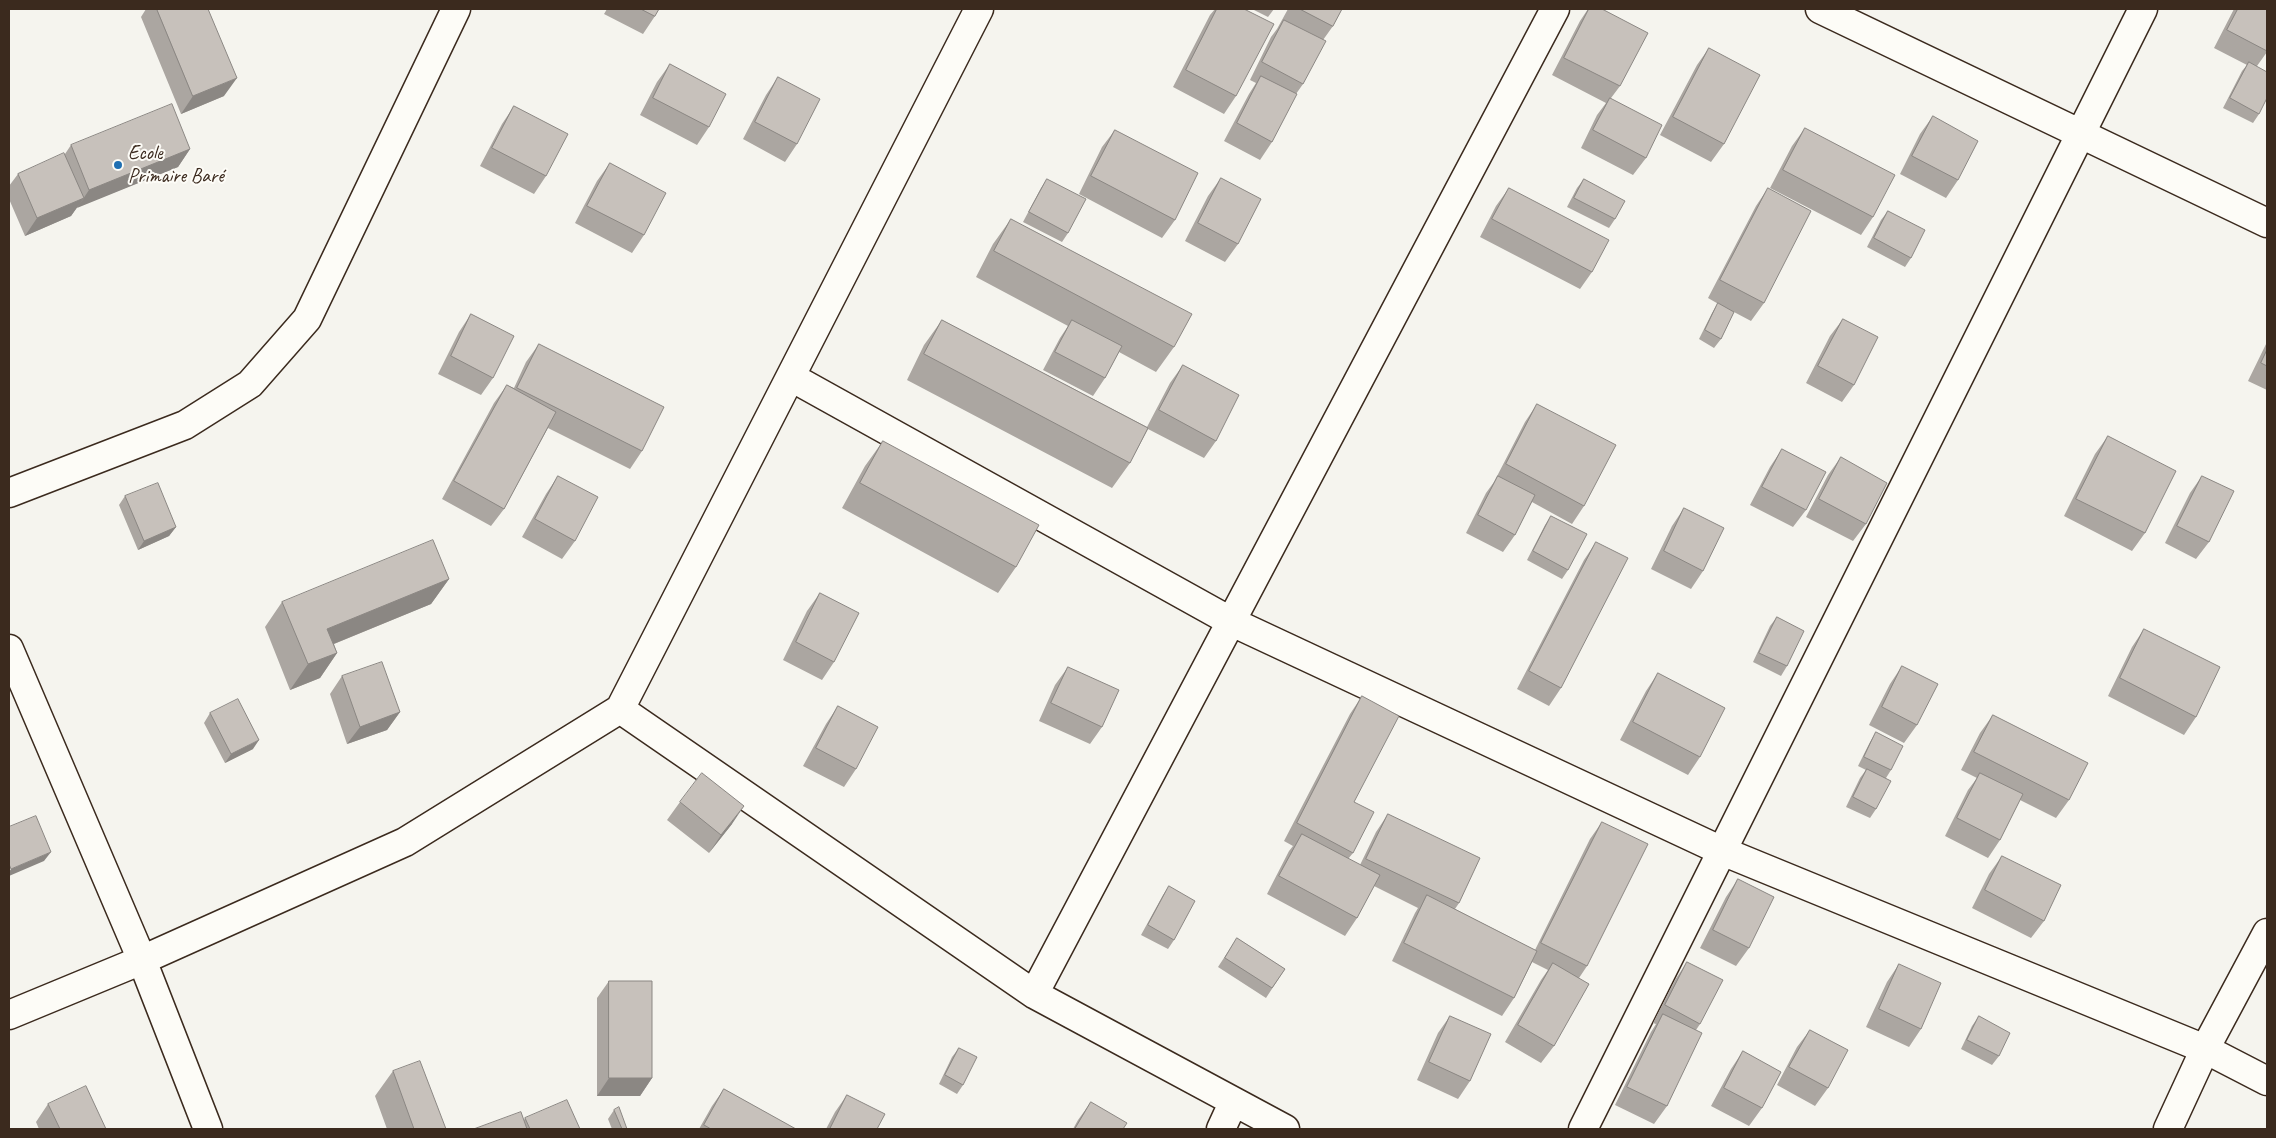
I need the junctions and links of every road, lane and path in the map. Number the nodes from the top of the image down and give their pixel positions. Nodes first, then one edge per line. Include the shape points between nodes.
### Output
1 (456, 9) edge
2 (978, 9) edge
3 (1555, 9) edge
4 (1820, 9) edge
5 (2143, 9) edge
6 (2081, 134) junction
7 (2267, 223) edge
8 (791, 377) junction
9 (9, 493) edge
10 (1232, 622) junction
11 (9, 649) edge
12 (620, 709) junction
13 (1722, 851) junction
14 (2267, 933) edge
15 (142, 960) junction
16 (1034, 994) junction
17 (9, 1015) edge
18 (2205, 1049) junction
19 (2267, 1081) edge
20 (1233, 1103) junction
21 (208, 1129) edge
22 (1221, 1129) edge
23 (1285, 1129) edge
24 (1583, 1129) edge
25 (2168, 1129) edge

1 - 9 street via 306,319 250,384 185,425
2 - 8 street
3 - 10 street
4 - 6 street
5 - 6 street
6 - 7 street
6 - 13 street
8 - 10 street
8 - 12 street
10 - 13 street
10 - 16 street
11 - 15 street
12 - 15 street via 405,842
12 - 16 street
13 - 18 street
13 - 24 street
14 - 18 street
15 - 17 street
15 - 21 street
16 - 20 street
18 - 19 street
18 - 25 street
20 - 22 street
20 - 23 street

